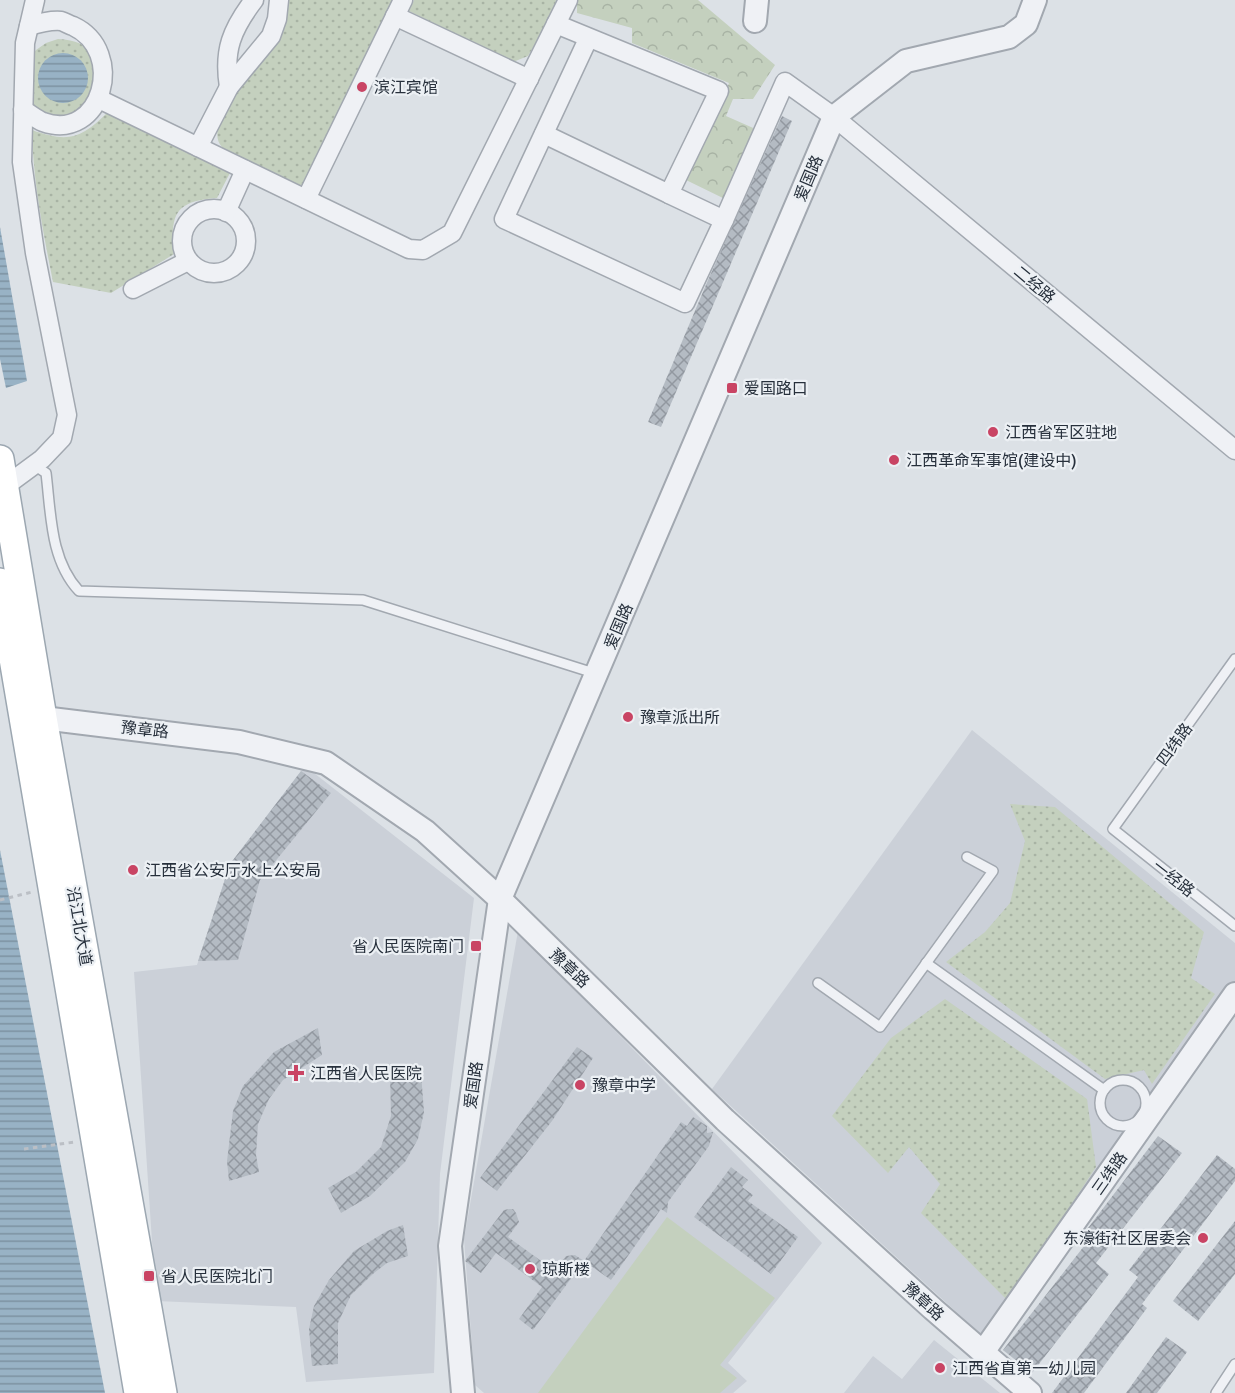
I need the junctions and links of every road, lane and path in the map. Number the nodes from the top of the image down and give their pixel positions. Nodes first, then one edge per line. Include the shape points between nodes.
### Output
1 (34, 0) edge
2 (254, 0) edge
3 (279, 0) edge
4 (568, 0) edge
5 (1035, 0) edge
6 (399, 8) edge
7 (556, 24) junction
8 (29, 26) junction
9 (588, 39) junction
10 (529, 80) junction
11 (229, 87) junction
12 (99, 99) junction
13 (23, 110) junction
14 (834, 117) junction
15 (544, 134) junction
16 (198, 147) junction
17 (245, 170) junction
18 (669, 194) junction
19 (306, 199) junction
20 (226, 212) junction
21 (724, 220) junction
22 (188, 261) junction
23 (133, 289) dead end
24 (1235, 450) edge
25 (0, 459) edge
26 (34, 465) junction
27 (2, 487) edge
28 (0, 582) edge
29 (1235, 659) edge
30 (597, 674) junction
31 (33, 721) junction
32 (1113, 829) joint
33 (967, 857) dead end
34 (52, 886) junction
35 (500, 899) junction
36 (0, 900) edge
37 (1235, 926) edge
38 (926, 963) junction
39 (818, 983) dead end
40 (1235, 994) edge
41 (1104, 1090) junction
42 (1144, 1118) junction
43 (95, 1139) junction
44 (24, 1149) dead end
45 (983, 1352) junction
46 (1235, 1364) edge
47 (138, 1393) edge
48 (162, 1393) edge
49 (464, 1393) edge
50 (1029, 1393) edge
51 (1216, 1393) edge

1 - 8 street
2 - 11 street via 241,18 228,50
3 - 11 street via 271,36
4 - 7 street
5 - 14 street, 爱国路 via 1026,24 1009,37 906,62
6 - 10 street
6 - 19 street
7 - 9 street
7 - 10 street
8 - 12 street via 62,21 83,31 97,46 102,63 104,82
8 - 13 street
9 - 15 street
9 - 18 street via 719,91
10 - 19 street via 452,233 423,250 409,249
11 - 16 street
12 - 13 street via 73,123 42,121
12 - 16 street
13 - 26 street via 22,162 33,242 67,415 62,438
14 - 21 street, 二经路 via 785,82
14 - 24 street, 二经路
14 - 30 street, 爱国路
15 - 18 street
15 - 21 street via 504,219 685,303
16 - 17 street
17 - 19 street
17 - 20 street
18 - 21 street
20 - 22 street via 206,210 189,221 182,240
20 - 22 street via 235,217 245,235 242,255 236,264 217,273 196,268
22 - 23 street
25 - 27 main road, 沿江北大道
26 - 27 street
26 - 30 lane via 46,472 56,550 79,591 363,600
27 - 31 main road, 沿江北大道
28 - 31 main road, 沿江北大道
29 - 32 lane, 四纬路
30 - 35 street, 爱国路
31 - 34 main road, 沿江北大道
31 - 35 street, 豫章路 via 239,742 326,763 425,831
31 - 48 main road, 沿江北大道
32 - 37 lane, 一经路
33 - 38 lane via 993,871
34 - 36 path
34 - 43 main road, 沿江北大道
35 - 45 street, 豫章路 via 725,1120
35 - 49 street, 爱国路 via 450,1246
38 - 39 lane via 880,1027
38 - 41 lane
40 - 42 street, 三纬路
41 - 42 lane via 1125,1080 1140,1087 1146,1101
41 - 42 lane via 1100,1103 1109,1123 1123,1127
42 - 45 street, 三纬路
43 - 44 path
43 - 47 main road, 沿江北大道
45 - 50 street, 豫章路
46 - 51 lane

